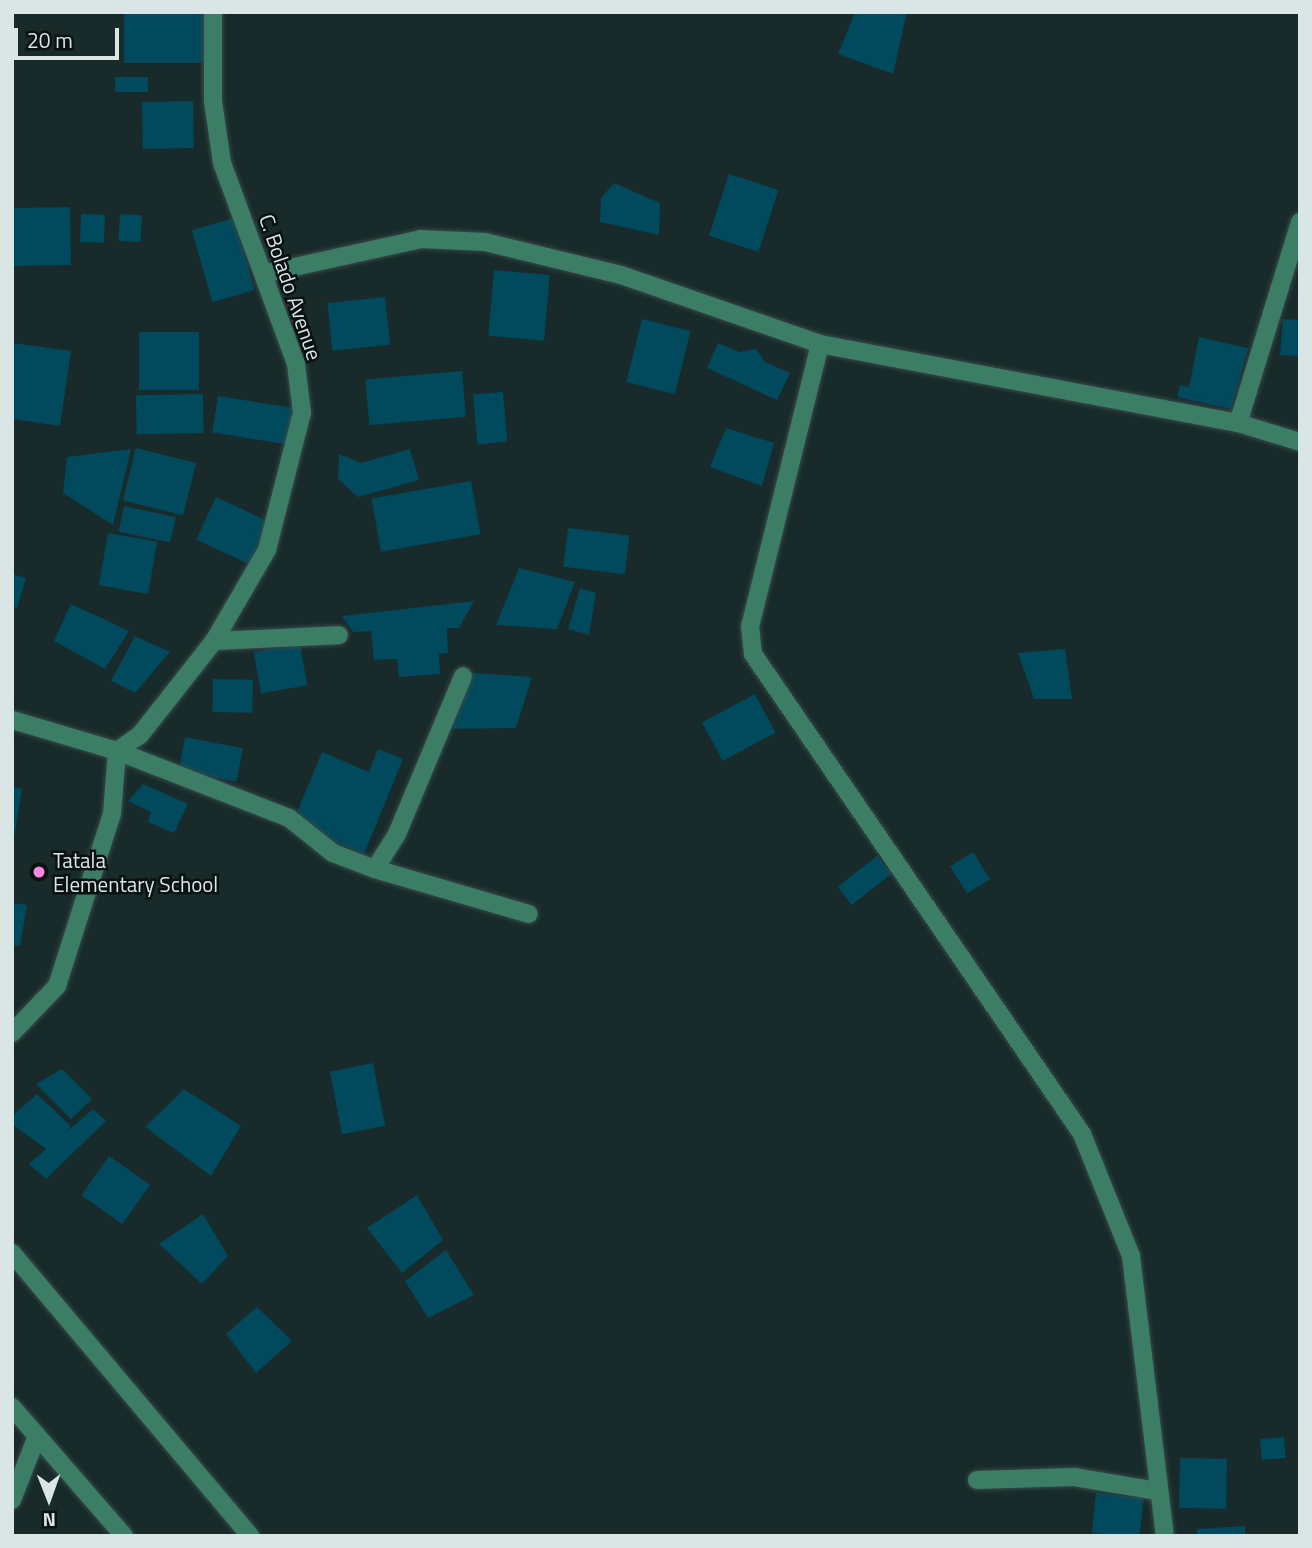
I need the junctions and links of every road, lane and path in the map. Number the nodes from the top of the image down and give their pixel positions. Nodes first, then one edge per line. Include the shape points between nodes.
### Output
1 (213, 12) edge
2 (1300, 222) edge
3 (267, 273) junction
4 (820, 344) junction
5 (1238, 423) junction
6 (1300, 442) edge
7 (339, 635) dead end
8 (214, 641) junction
9 (463, 676) dead end
10 (12, 720) edge
11 (117, 751) junction
12 (375, 869) junction
13 (529, 914) dead end
14 (12, 1033) edge
15 (12, 1253) edge
16 (12, 1407) edge
17 (37, 1436) junction
18 (977, 1480) dead end
19 (1158, 1491) junction
20 (12, 1500) edge
21 (124, 1536) edge
22 (250, 1536) edge
23 (1165, 1536) edge

1 - 3 street, C. Bolado Avenue via 213,101 222,163
2 - 5 street
3 - 4 street via 421,239 485,242 621,275
3 - 8 street, C. Bolado Avenue via 296,364 302,413 267,551
4 - 5 street
4 - 19 street via 750,626 753,654 1082,1134 1131,1256
5 - 6 street
7 - 8 street
8 - 11 street, C. Bolado Avenue via 140,735
9 - 12 street via 397,834
10 - 11 street
11 - 12 street via 289,818 333,853
11 - 14 street via 112,814 57,986
12 - 13 street
15 - 22 street
16 - 17 street
17 - 20 street
17 - 21 street
18 - 19 street via 1074,1477
19 - 23 street

